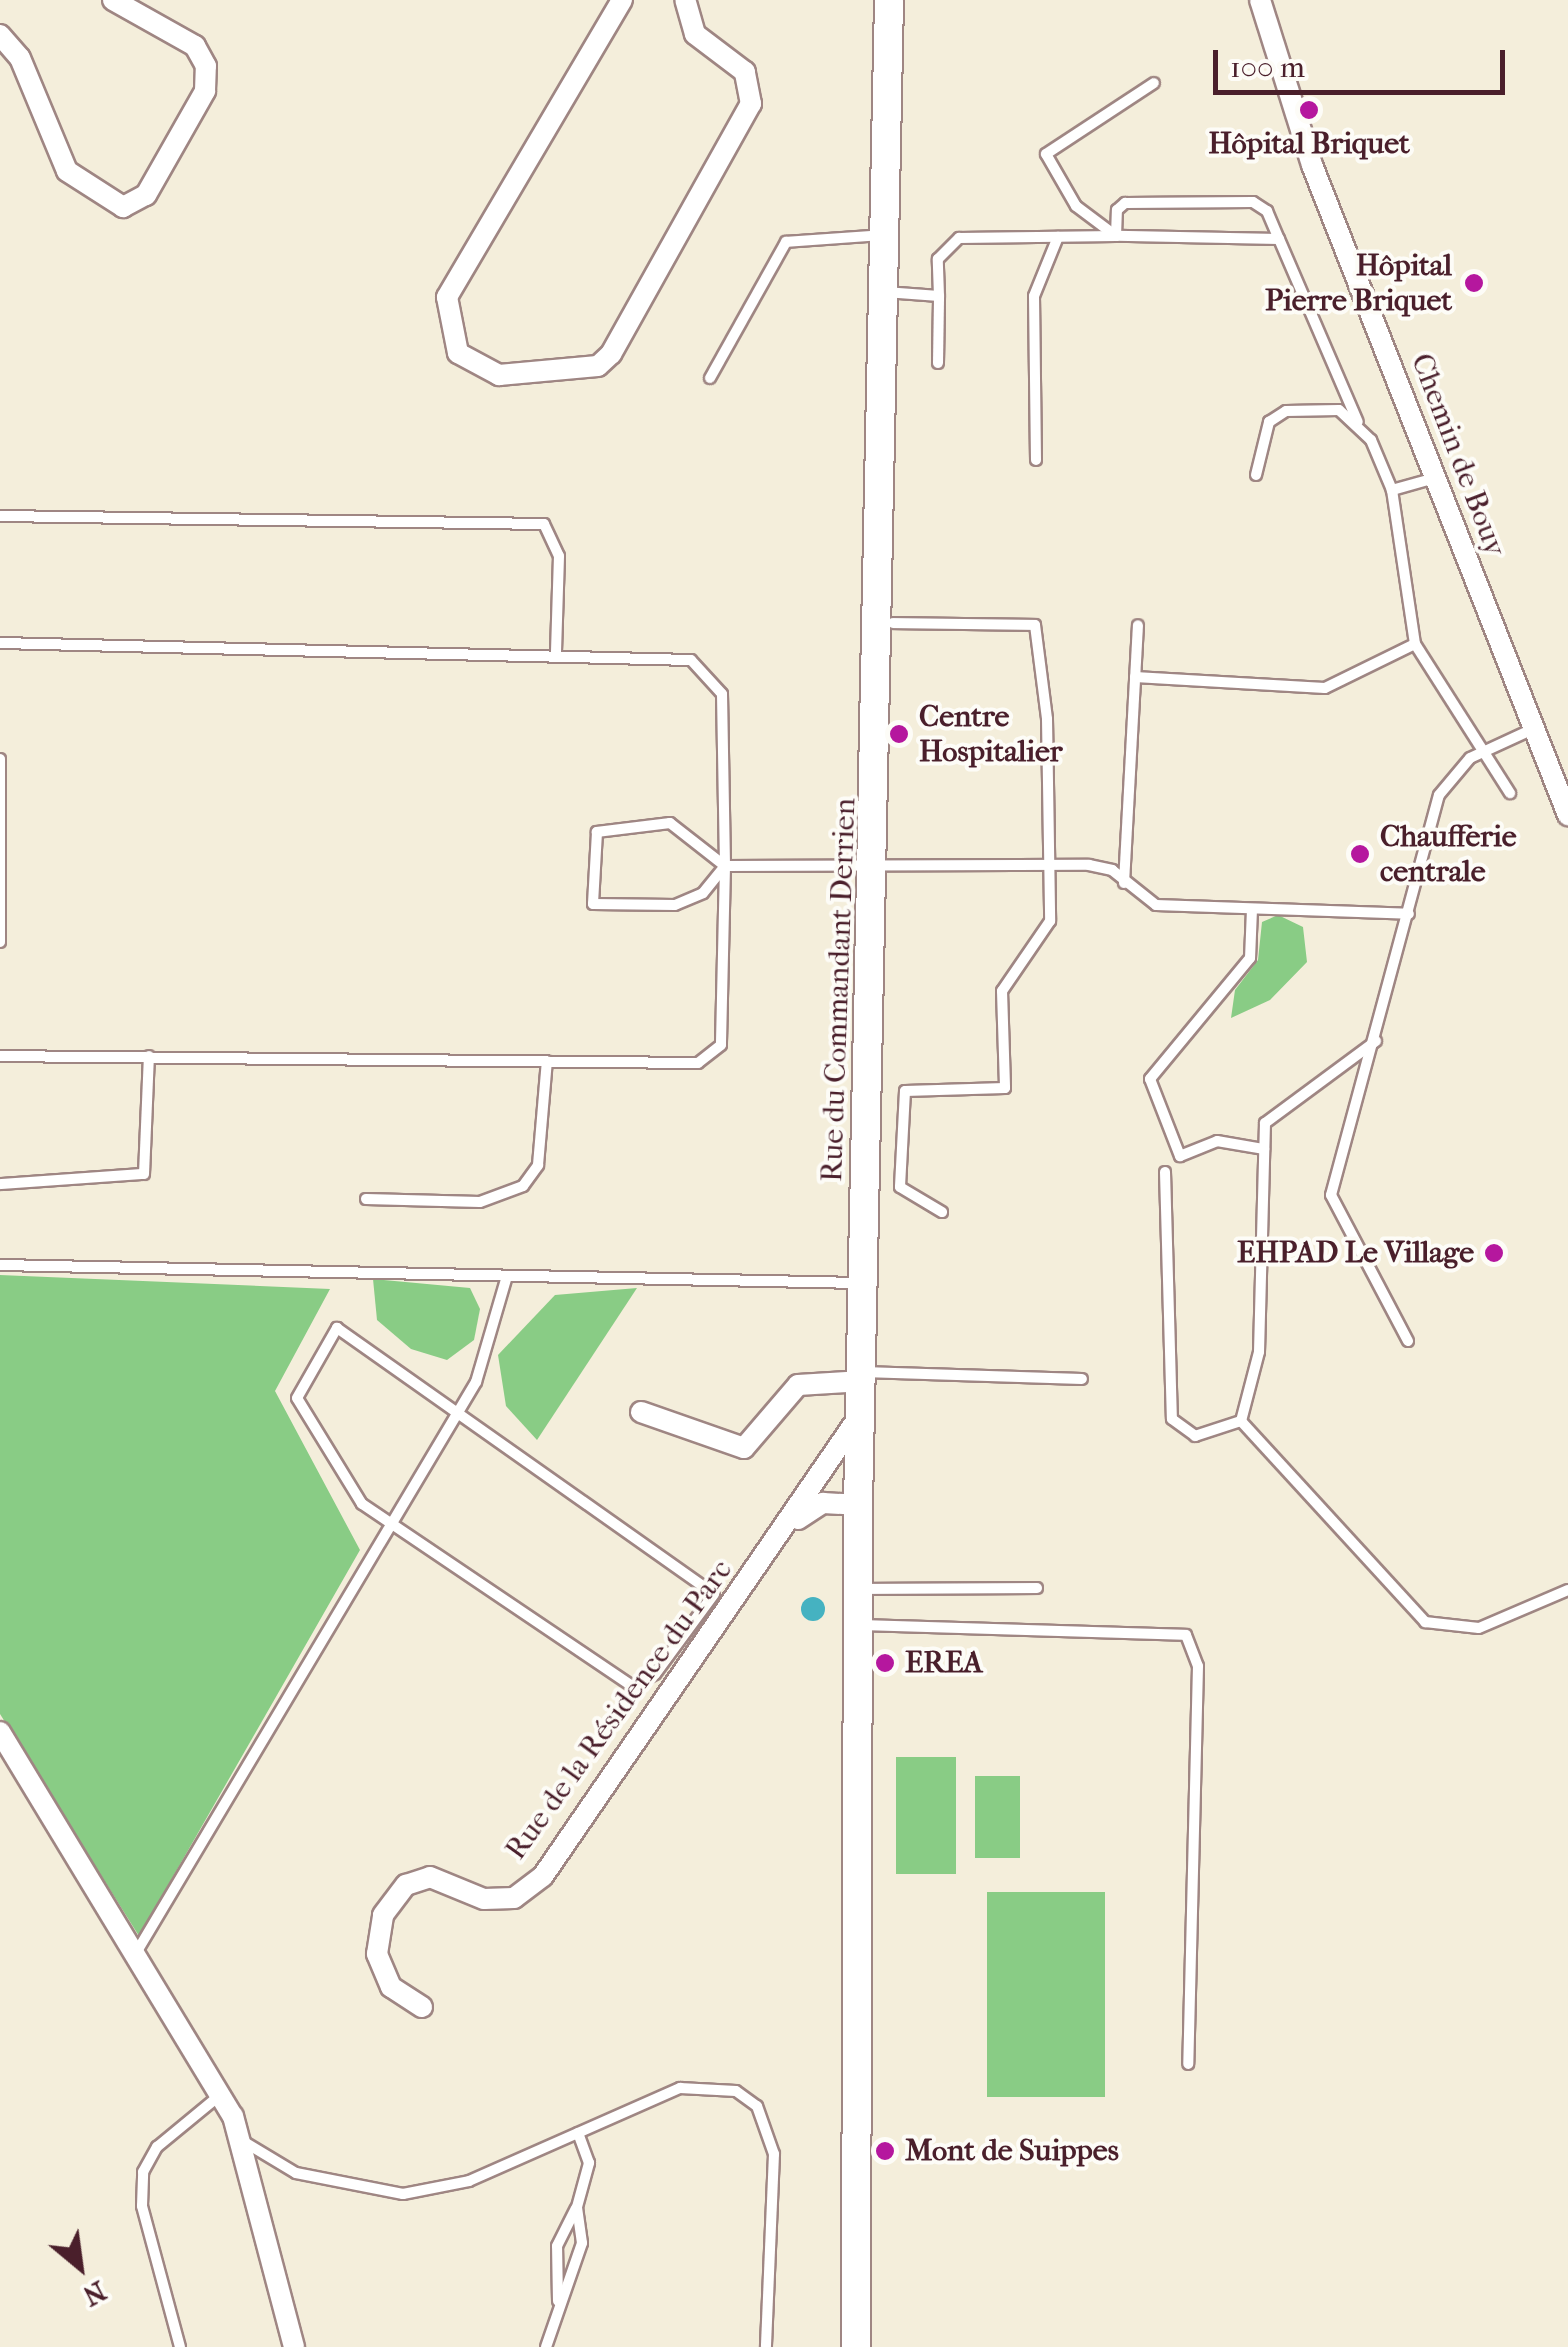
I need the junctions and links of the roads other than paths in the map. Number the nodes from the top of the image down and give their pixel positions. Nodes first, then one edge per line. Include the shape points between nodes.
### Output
1 (112, 0) edge
2 (622, 0) edge
3 (685, 0) edge
4 (889, 0) edge
5 (1260, 0) edge
6 (0, 35) edge
7 (1154, 82) dead end
8 (885, 235) junction
9 (1058, 236) junction
10 (1116, 236) junction
11 (1279, 239) junction
12 (884, 292) junction
13 (939, 296) junction
14 (938, 363) dead end
15 (710, 378) dead end
16 (1358, 422) junction
17 (1036, 460) dead end
18 (1256, 474) dead end
19 (1434, 478) junction
20 (1392, 490) junction
21 (0, 516) edge
22 (893, 623) dead end
23 (1138, 624) dead end
24 (0, 643) edge
25 (1415, 644) junction
26 (556, 652) junction
27 (1135, 677) junction
28 (1532, 730) junction
29 (1488, 750) junction
30 (0, 759) edge
31 (1510, 793) dead end
32 (1568, 815) edge
33 (726, 866) junction
34 (876, 866) junction
35 (1047, 869) junction
36 (1124, 884) junction
37 (1252, 909) junction
38 (1410, 914) junction
39 (0, 942) edge
40 (1376, 1041) junction
41 (0, 1056) edge
42 (149, 1056) junction
43 (546, 1061) junction
44 (1264, 1149) junction
45 (1165, 1172) dead end
46 (0, 1184) edge
47 (366, 1199) dead end
48 (942, 1212) dead end
49 (0, 1265) edge
50 (508, 1276) junction
51 (862, 1283) junction
52 (1408, 1341) dead end
53 (1082, 1379) dead end
54 (863, 1386) junction
55 (641, 1412) dead end
56 (456, 1416) junction
57 (1241, 1421) junction
58 (858, 1505) junction
59 (392, 1525) junction
60 (782, 1534) junction
61 (1037, 1588) dead end
62 (857, 1589) junction
63 (1568, 1590) edge
64 (857, 1625) junction
65 (0, 1732) edge
66 (136, 1953) junction
67 (854, 1982) junction
68 (422, 2007) dead end
69 (1188, 2064) dead end
70 (220, 2094) junction
71 (578, 2133) junction
72 (238, 2138) junction
73 (576, 2207) junction
74 (558, 2301) junction
75 (180, 2347) edge
76 (294, 2347) edge
77 (546, 2347) edge
78 (766, 2347) edge
79 (840, 2347) edge
80 (856, 2347) edge

1 - 6 street via 195,46 206,66 205,91 146,195 122,207 66,171 20,58
2 - 3 street via 447,297 458,354 499,375 598,366 611,354 751,104 745,72 695,34
4 - 8 main road, Rue du Commandant Derrien
5 - 19 street, Chemin de Bouy via 1312,165
7 - 10 lane via 1046,154 1076,206
8 - 12 main road, Rue du Commandant Derrien
8 - 15 lane via 786,242
9 - 10 lane
9 - 13 lane via 958,238 938,258
9 - 17 lane via 1034,296
10 - 11 lane
10 - 11 lane via 1125,203 1252,202
11 - 16 lane
12 - 13 lane
12 - 34 main road, Rue du Commandant Derrien
13 - 14 lane
16 - 18 lane via 1339,410 1286,410 1260,431
16 - 20 lane
19 - 20 lane
19 - 28 street, Chemin de Bouy
20 - 25 lane
21 - 26 lane via 544,524 559,556
22 - 35 lane via 1035,624 1047,719
23 - 27 lane
24 - 26 lane
25 - 27 lane via 1324,688
25 - 29 lane
26 - 33 lane via 669,654 715,678
27 - 36 lane
28 - 29 lane
28 - 32 street, Chemin de Bouy
29 - 31 lane
29 - 38 lane via 1439,795
30 - 39 lane
33 - 33 lane via 703,893 674,904 593,904 597,832 670,823
33 - 34 lane
33 - 43 lane via 714,1055 698,1063
34 - 35 lane
34 - 51 main road, Rue du Commandant Derrien
35 - 36 lane via 1089,865
35 - 48 lane via 1050,921 1002,991 1005,1088 905,1091 900,1187
36 - 37 lane via 1156,905
37 - 38 lane
37 - 44 lane via 1250,958 1150,1080 1180,1156 1216,1140
38 - 40 lane
40 - 44 lane via 1265,1123
40 - 52 lane via 1331,1195
41 - 42 lane
42 - 43 lane
42 - 46 lane via 144,1174
43 - 47 lane via 538,1166 523,1186 480,1202
44 - 57 lane via 1259,1352
45 - 57 lane via 1172,1419 1195,1436
49 - 50 lane
50 - 51 lane
50 - 56 lane via 484,1360
51 - 54 main road, Rue du Commandant Derrien
53 - 54 lane
54 - 55 street via 798,1385 744,1448
54 - 58 main road, Rue du Commandant Derrien
54 - 60 street, Rue de la Résidence du Parc
56 - 59 lane
56 - 59 lane via 337,1328 306,1374 298,1398 362,1504
56 - 59 lane via 714,1594 655,1674 632,1686
57 - 63 lane via 1425,1622 1479,1628
58 - 60 street, Rue de la Résidence du Parc via 816,1506
58 - 62 main road, Rue du Commandant Derrien
59 - 66 lane
60 - 68 street, Rue de la Résidence du Parc via 543,1876 514,1898 484,1899 430,1876 406,1885 383,1915 377,1954 391,1987
61 - 62 lane
62 - 64 main road, Rue du Commandant Derrien
64 - 67 main road, Rue du Commandant Derrien
64 - 69 lane via 1186,1634 1198,1666
65 - 66 street
66 - 70 street
67 - 79 main road, Rue du Commandant Derrien
67 - 80 main road, Rue du Commandant Derrien
70 - 72 street
70 - 75 lane via 157,2147 143,2172 142,2206
71 - 72 lane via 469,2181 403,2194 296,2173
71 - 73 lane via 588,2163
71 - 78 lane via 680,2088 722,2088 758,2106 774,2154
72 - 76 street
73 - 74 lane via 557,2246
73 - 74 lane via 582,2243
74 - 77 lane

